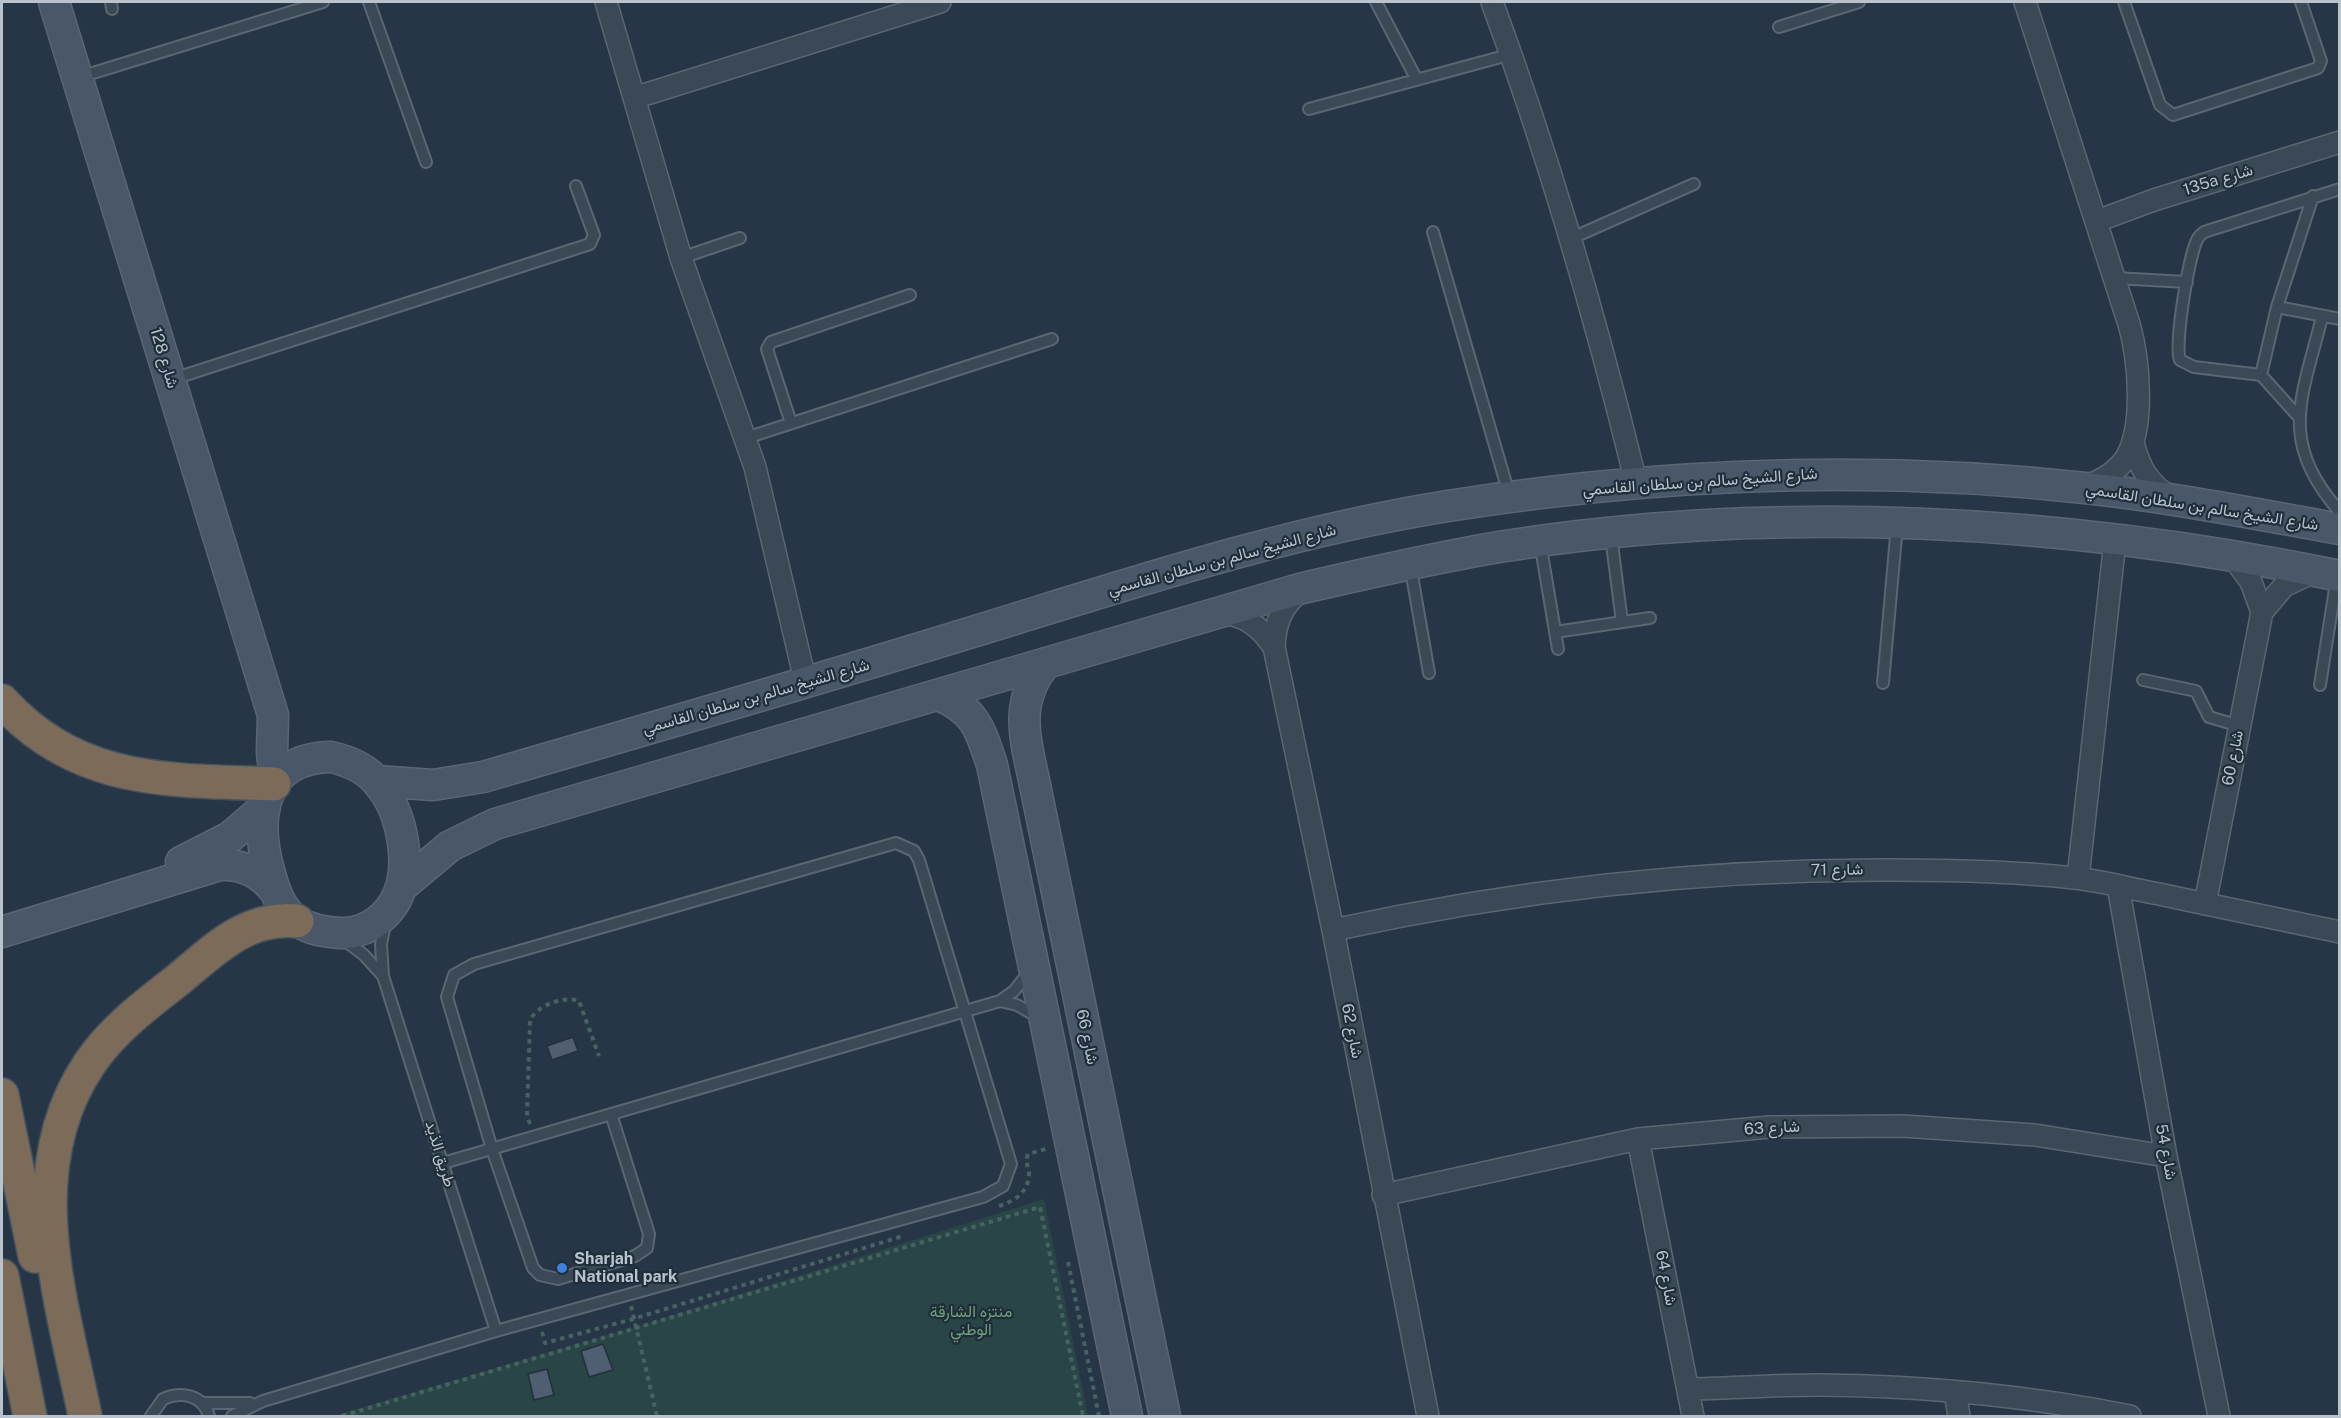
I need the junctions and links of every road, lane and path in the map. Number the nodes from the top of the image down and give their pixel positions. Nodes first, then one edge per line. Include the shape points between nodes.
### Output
1 (54, 2) edge
2 (323, 2) edge
3 (369, 2) edge
4 (606, 2) edge
5 (940, 2) edge
6 (1376, 2) edge
7 (1492, 2) edge
8 (1859, 2) edge
9 (2025, 2) edge
10 (2124, 2) edge
11 (2301, 2) edge
12 (908, 6) edge
13 (1779, 27) dead end
14 (1512, 54) junction
15 (77, 78) junction
16 (1417, 80) junction
17 (634, 98) junction
18 (1309, 109) dead end
19 (2340, 142) edge
20 (426, 162) dead end
21 (1694, 184) dead end
22 (576, 186) dead end
23 (2340, 189) edge
24 (2313, 196) junction
25 (2097, 221) junction
26 (1433, 232) dead end
27 (740, 238) dead end
28 (1572, 238) junction
29 (681, 258) junction
30 (2114, 278) junction
31 (2187, 282) junction
32 (910, 295) dead end
33 (2277, 307) junction
34 (2322, 317) junction
35 (2340, 320) edge
36 (1052, 339) dead end
37 (2261, 375) junction
38 (170, 380) junction
39 (2297, 415) junction
40 (791, 423) junction
41 (746, 438) junction
42 (2133, 442) junction
43 (1636, 482) junction
44 (2083, 488) junction
45 (1510, 497) junction
46 (2172, 499) junction
47 (2340, 512) edge
48 (1897, 524) junction
49 (2340, 529) edge
50 (1611, 533) junction
51 (2115, 541) junction
52 (1540, 542) junction
53 (2232, 556) junction
54 (1409, 563) junction
55 (2331, 574) edge
56 (1303, 588) junction
57 (2262, 612) junction
58 (1214, 613) junction
59 (1650, 618) dead end
60 (1622, 622) junction
61 (1555, 632) junction
62 (1274, 647) junction
63 (1558, 649) dead end
64 (1046, 663) junction
65 (1429, 673) dead end
66 (2143, 680) dead end
67 (1883, 683) dead end
68 (806, 684) junction
69 (2320, 685) dead end
70 (939, 695) junction
71 (2, 701) edge
72 (273, 715) junction
73 (2240, 726) junction
74 (318, 758) junction
75 (992, 765) junction
76 (377, 781) junction
77 (271, 791) junction
78 (1037, 795) junction
79 (2078, 878) junction
80 (2118, 886) junction
81 (401, 887) junction
82 (275, 891) junction
83 (2205, 904) junction
84 (57, 910) junction
85 (387, 914) junction
86 (297, 921) junction
87 (2, 922) edge
88 (1333, 930) junction
89 (2, 932) edge
90 (331, 932) junction
91 (2340, 932) edge
92 (1034, 964) junction
93 (383, 976) junction
94 (1000, 1001) junction
95 (965, 1011) junction
96 (1045, 1021) junction
97 (599, 1056) dead end
98 (2, 1095) edge
99 (611, 1114) junction
100 (534, 1137) junction
101 (1638, 1139) junction
102 (492, 1149) junction
103 (2166, 1156) junction
104 (443, 1163) junction
105 (1383, 1194) junction
106 (2, 1276) edge
107 (628, 1295) junction
108 (636, 1328) junction
109 (496, 1331) junction
110 (2, 1383) edge
111 (1688, 1389) junction
112 (1955, 1392) junction
113 (263, 1401) junction
114 (202, 1404) junction
115 (9, 1416) edge
116 (30, 1416) edge
117 (68, 1416) edge
118 (85, 1416) edge
119 (151, 1416) edge
120 (209, 1416) edge
121 (232, 1416) edge
122 (342, 1416) edge
123 (657, 1416) edge
124 (1083, 1416) edge
125 (1126, 1416) edge
126 (1165, 1416) edge
127 (1428, 1416) edge
128 (1693, 1416) edge
129 (1959, 1416) edge
130 (2130, 1416) edge
131 (2219, 1416) edge

1 - 15 street, شارع 128
2 - 15 lane
3 - 20 lane
4 - 17 street
5 - 12 street
6 - 16 lane
7 - 14 street
8 - 13 lane
9 - 25 street
10 - 11 lane via 2160,105 2173,115 2318,68 2321,61
12 - 17 street
14 - 16 lane
14 - 28 street
15 - 38 street, شارع 128
16 - 18 lane
17 - 29 street
19 - 25 street, 135a شارع
21 - 28 lane
22 - 38 lane via 594,235 590,244
23 - 24 lane
24 - 31 lane via 2204,232 2197,238
24 - 33 lane
25 - 30 street
26 - 45 lane
27 - 29 lane
28 - 43 street
29 - 41 street
30 - 31 lane
30 - 42 street via 2138,360
31 - 37 lane via 2178,342 2180,360 2194,367
32 - 40 lane via 771,342 767,349
33 - 34 lane
33 - 37 lane
34 - 35 lane
34 - 39 lane
36 - 40 lane
37 - 39 lane
38 - 72 street, شارع 128
39 - 47 lane via 2300,446 2308,469
40 - 41 lane
41 - 68 street
42 - 44 street via 2114,472
42 - 46 street via 2145,476
43 - 44 street, شارع الشيخ سالم بن سلطان القاسمي via 1815,474
43 - 45 street, شارع الشيخ سالم بن سلطان القاسمي
44 - 46 street, شارع الشيخ سالم بن سلطان القاسمي
45 - 68 street, شارع الشيخ سالم بن سلطان القاسمي via 1369,521 1254,548
46 - 49 street, شارع الشيخ سالم بن سلطان القاسمي
48 - 50 street via 1787,523
48 - 51 street
48 - 67 lane
50 - 52 street
50 - 60 lane
51 - 53 street
51 - 79 street
52 - 54 street
52 - 61 lane
53 - 55 street
53 - 57 street, شارع 60 via 2252,582
54 - 56 street
54 - 65 lane
55 - 57 street, شارع 60 via 2284,586
55 - 69 lane
56 - 58 street
56 - 62 street, شارع 62 via 1280,613
57 - 73 street, شارع 60
58 - 62 street, شارع 62 via 1249,620
58 - 64 street
59 - 60 lane
60 - 61 lane
61 - 63 lane
62 - 88 street, شارع 62
64 - 70 street
64 - 78 street, شارع 66 via 1025,696 1023,716
66 - 73 lane via 2192,688 2199,694 2209,717
68 - 76 street, شارع الشيخ سالم بن سلطان القاسمي via 467,781 432,785
70 - 75 street via 966,710 975,722
70 - 81 street via 495,824 450,846
71 - 77 highway via 43,737 116,772
72 - 74 street, شارع 128 via 290,736
72 - 77 street, شارع 128
73 - 83 street, شارع 60
74 - 76 street via 355,764
74 - 77 street via 296,764
75 - 78 street via 999,752 1007,749 1022,754
75 - 92 street
76 - 81 street via 393,807 402,840
77 - 82 street via 263,846
77 - 84 street via 230,837 197,855
78 - 126 street, شارع 66
79 - 80 street, شارع 71
79 - 88 street, شارع 71 via 1960,870 1864,870 1674,878 1420,911
80 - 83 street, شارع 71
80 - 103 street, شارع 54
81 - 85 street
82 - 84 street via 252,871 220,865
82 - 86 street via 280,903
83 - 91 street, شارع 71
84 - 87 street
84 - 89 street
85 - 90 street via 355,932
85 - 93 lane, طريق الذيد via 381,945
86 - 90 street
86 - 118 highway via 279,919 251,926 226,940 116,1033 90,1063 67,1107 53,1154 48,1202 52,1251
88 - 105 street, شارع 62
90 - 93 lane, طريق الذيد via 364,955
92 - 94 lane via 1025,979
92 - 96 street
93 - 104 lane, طريق الذيد
94 - 95 lane
94 - 96 lane via 1017,1005
95 - 99 lane
95 - 102 lane via 919,860 914,851 896,843 474,964 454,975 447,997
95 - 107 lane via 1009,1153 1011,1164 1003,1186 983,1197
96 - 125 street
97 - 100 path via 579,1001 570,999 532,1015 526,1116
98 - 117 highway
99 - 100 lane
99 - 102 lane via 650,1242 635,1256 558,1279 549,1279 533,1268
100 - 102 lane
101 - 103 street, شارع 63 via 1770,1127 1903,1126 2035,1135
101 - 105 street, شارع 63
101 - 111 street, شارع 64
102 - 104 lane
103 - 131 street, شارع 54
104 - 109 lane, طريق الذيد
105 - 127 street, شارع 62
106 - 116 highway
107 - 108 path
107 - 109 lane
108 - 122 path
108 - 123 path
108 - 124 path via 1040,1207
109 - 113 lane
110 - 115 highway
111 - 112 street via 1821,1385
111 - 128 street, شارع 64
112 - 129 street
112 - 130 street
113 - 114 lane
113 - 121 lane
114 - 119 lane via 194,1397 173,1395 156,1407
114 - 120 lane

